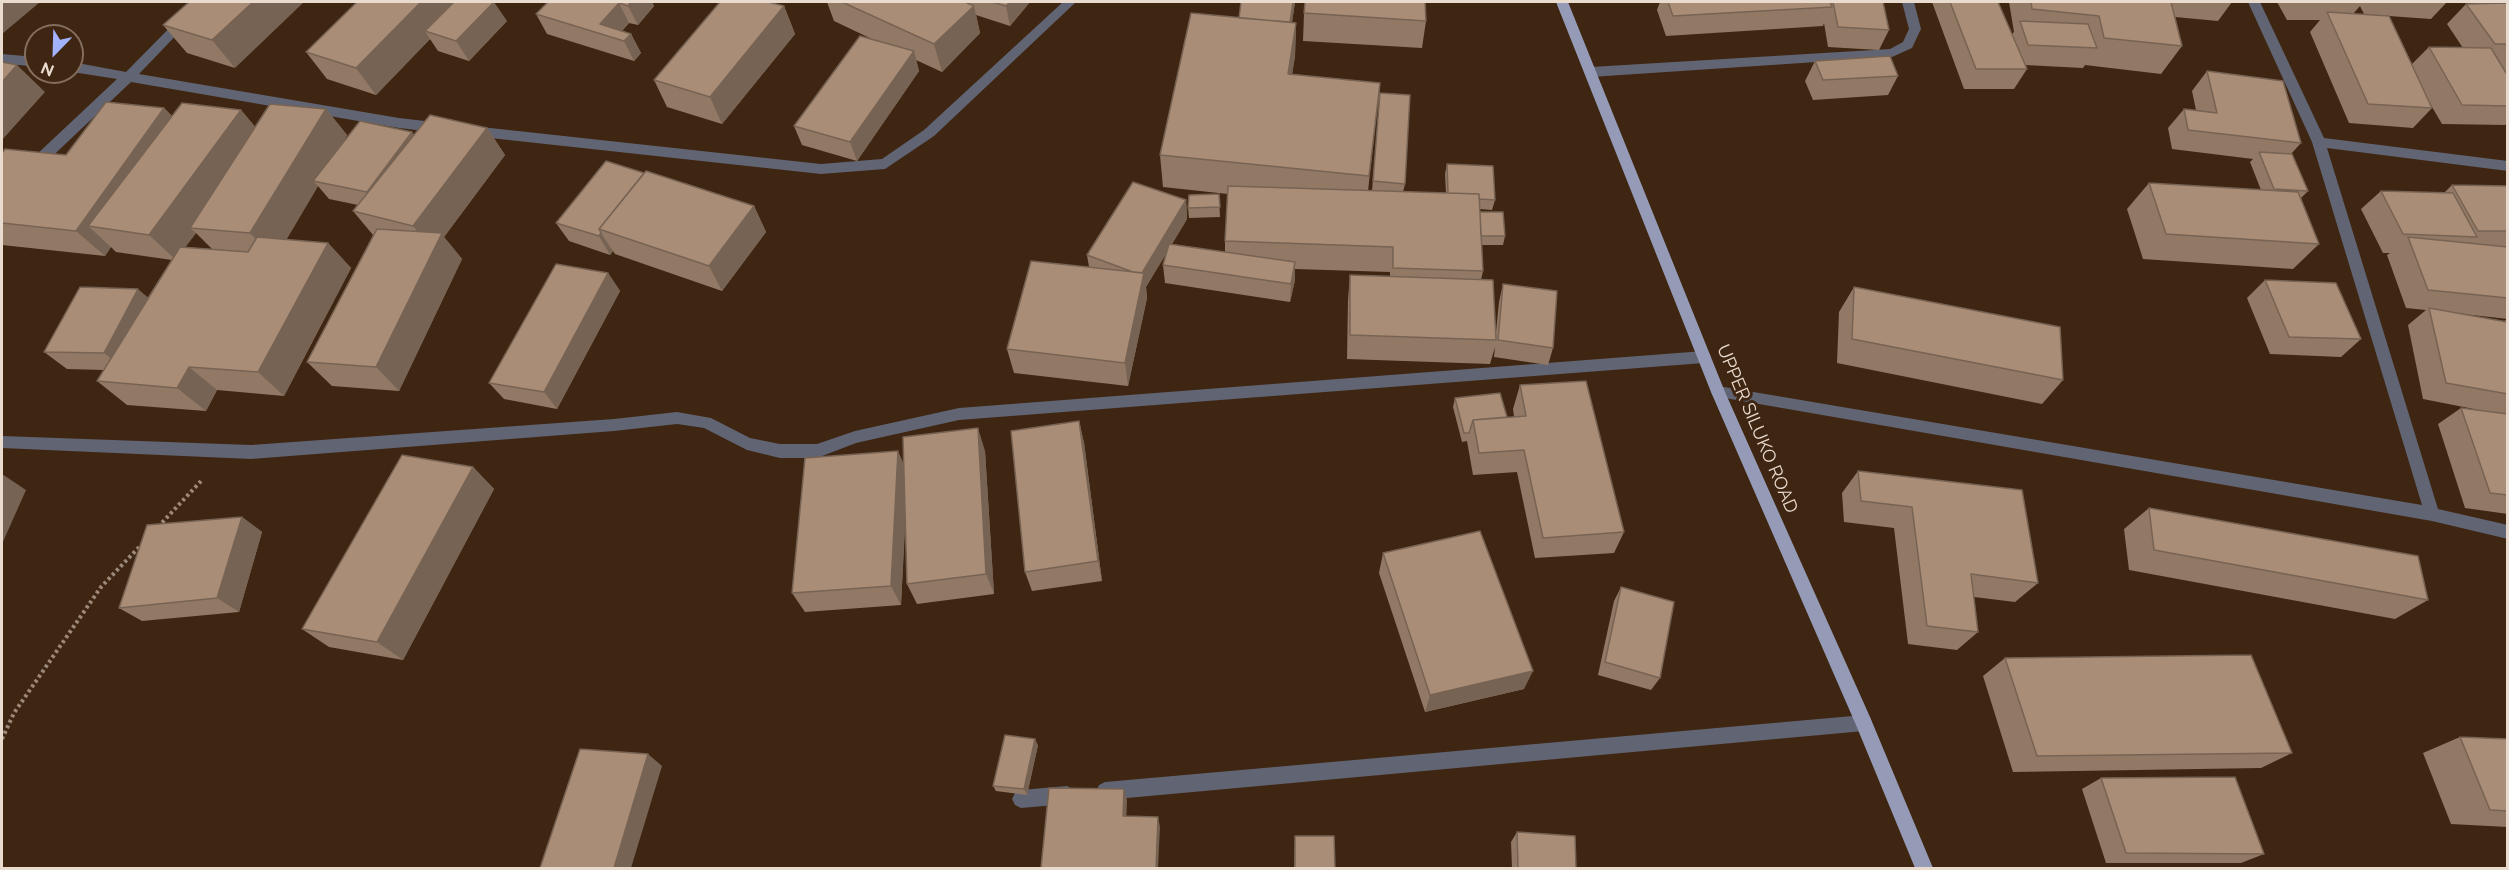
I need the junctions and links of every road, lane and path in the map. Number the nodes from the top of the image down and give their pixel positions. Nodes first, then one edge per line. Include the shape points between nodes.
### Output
1 (202, 2) edge
2 (1070, 2) edge
3 (1562, 2) edge
4 (1908, 2) edge
5 (2254, 2) edge
6 (2, 59) edge
7 (24, 61) edge
8 (84, 69) edge
9 (1591, 72) junction
10 (128, 77) junction
11 (2319, 142) junction
12 (2508, 166) edge
13 (2, 195) edge
14 (1704, 357) junction
15 (1718, 392) junction
16 (2, 442) edge
17 (230, 450) junction
18 (2432, 514) junction
19 (2508, 532) edge
20 (1864, 723) junction
21 (2, 739) edge
22 (1021, 799) edge
23 (1924, 868) edge

1 - 10 street
2 - 10 street via 929,133 885,165 822,169 399,123
3 - 9 main road, UPPER SILUKO ROAD
4 - 9 street via 1916,29 1908,45 1892,53
5 - 11 street
6 - 7 street
8 - 10 street
9 - 14 main road, UPPER SILUKO ROAD
10 - 13 street
11 - 12 street
11 - 18 street
14 - 15 main road, UPPER SILUKO ROAD
14 - 17 street via 959,414 855,437 817,451 780,452 747,444 706,422 677,418 286,449
15 - 18 street
15 - 20 main road, UPPER SILUKO ROAD
16 - 17 street
17 - 21 path via 101,587 14,713
18 - 19 street
20 - 22 street
20 - 23 main road, UPPER SILUKO ROAD

